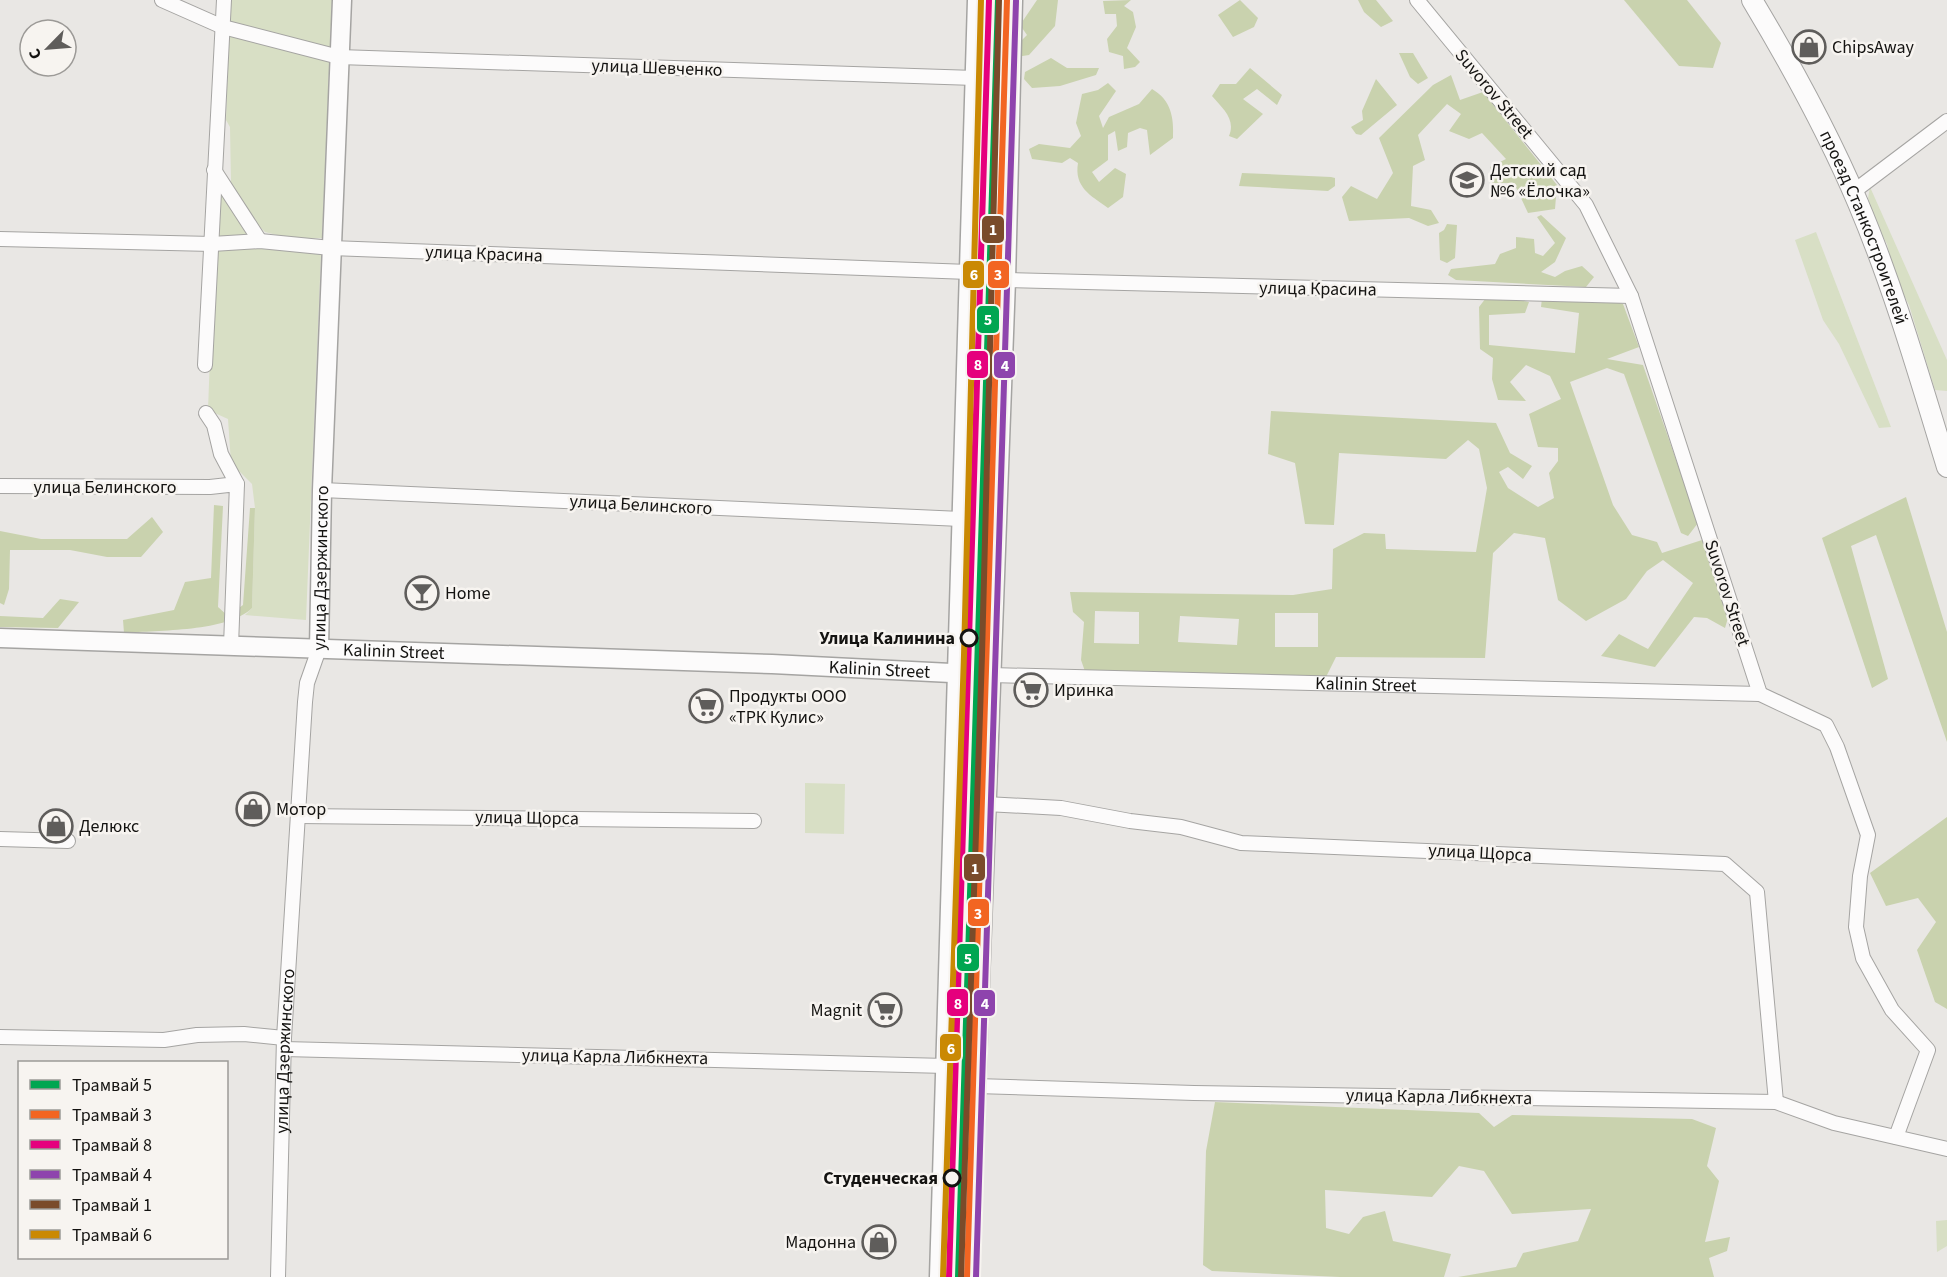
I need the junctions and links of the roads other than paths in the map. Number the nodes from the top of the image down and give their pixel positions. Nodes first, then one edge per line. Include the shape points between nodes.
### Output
1 (162, 0) edge
2 (224, 0) edge
3 (342, 0) edge
4 (977, 0) edge
5 (1013, 0) edge
6 (1417, 0) edge
7 (1752, 0) edge
8 (223, 27) junction
9 (339, 57) junction
10 (975, 78) junction
11 (1947, 121) edge
12 (214, 169) junction
13 (1853, 192) junction
14 (0, 239) edge
15 (260, 242) junction
16 (212, 244) junction
17 (331, 248) junction
18 (969, 272) junction
19 (1006, 280) junction
20 (1631, 297) junction
21 (205, 365) dead end
22 (206, 413) dead end
23 (1947, 467) edge
24 (237, 484) junction
25 (0, 486) edge
26 (322, 490) junction
27 (961, 519) junction
28 (0, 638) edge
29 (231, 646) junction
30 (319, 649) junction
31 (955, 673) junction
32 (991, 675) junction
33 (1760, 694) junction
34 (986, 804) junction
35 (299, 816) junction
36 (754, 821) dead end
37 (0, 839) edge
38 (68, 841) dead end
39 (0, 1037) edge
40 (284, 1044) junction
41 (946, 1066) junction
42 (976, 1086) junction
43 (1776, 1102) junction
44 (1896, 1137) junction
45 (1947, 1149) edge
46 (278, 1277) edge
47 (939, 1277) edge
48 (969, 1277) edge

1 - 8 street, улица Шевченко
2 - 8 street
3 - 9 street, улица Дзержинского
4 - 10 street
5 - 19 street
6 - 20 street, Suvorov Street via 1587,205
7 - 13 main road, проезд Станкостроителей via 1815,112
8 - 9 street, улица Шевченко
8 - 12 street
9 - 10 street, улица Шевченко
9 - 17 street, улица Дзержинского
10 - 18 street
11 - 13 street
12 - 15 street
12 - 16 street
13 - 23 main road, проезд Станкостроителей via 1880,260
14 - 16 street, улица Красина
15 - 16 street, улица Красина
15 - 17 street, улица Красина
16 - 21 street
17 - 18 street, улица Красина
17 - 26 street, улица Дзержинского
18 - 27 street
19 - 20 street, улица Красина
19 - 32 street
20 - 33 street, Suvorov Street
22 - 24 street
24 - 25 street, улица Белинского via 210,488
24 - 29 street
26 - 27 street, улица Белинского
26 - 30 street, улица Дзержинского
27 - 31 street
28 - 29 street, Kalinin Street
29 - 30 street, Kalinin Street
30 - 31 street, Kalinin Street
30 - 35 street, улица Дзержинского via 306,683
31 - 32 street, Kalinin Street
31 - 41 street
32 - 33 street, Kalinin Street
32 - 34 street
33 - 44 street via 1826,725 1868,836 1856,927 1863,958 1892,1010 1928,1050
34 - 42 street
34 - 43 street, улица Щорса via 1061,808 1181,827 1241,843 1725,864 1757,892
35 - 36 street, улица Щорса
35 - 40 street, улица Дзержинского
37 - 38 street
39 - 40 street, улица Карла Либкнехта via 164,1040 244,1034
40 - 41 street, улица Карла Либкнехта
40 - 46 street, улица Дзержинского
41 - 47 street
42 - 43 street, улица Карла Либкнехта
42 - 48 street
43 - 44 street, улица Карла Либкнехта via 1834,1123
44 - 45 street

